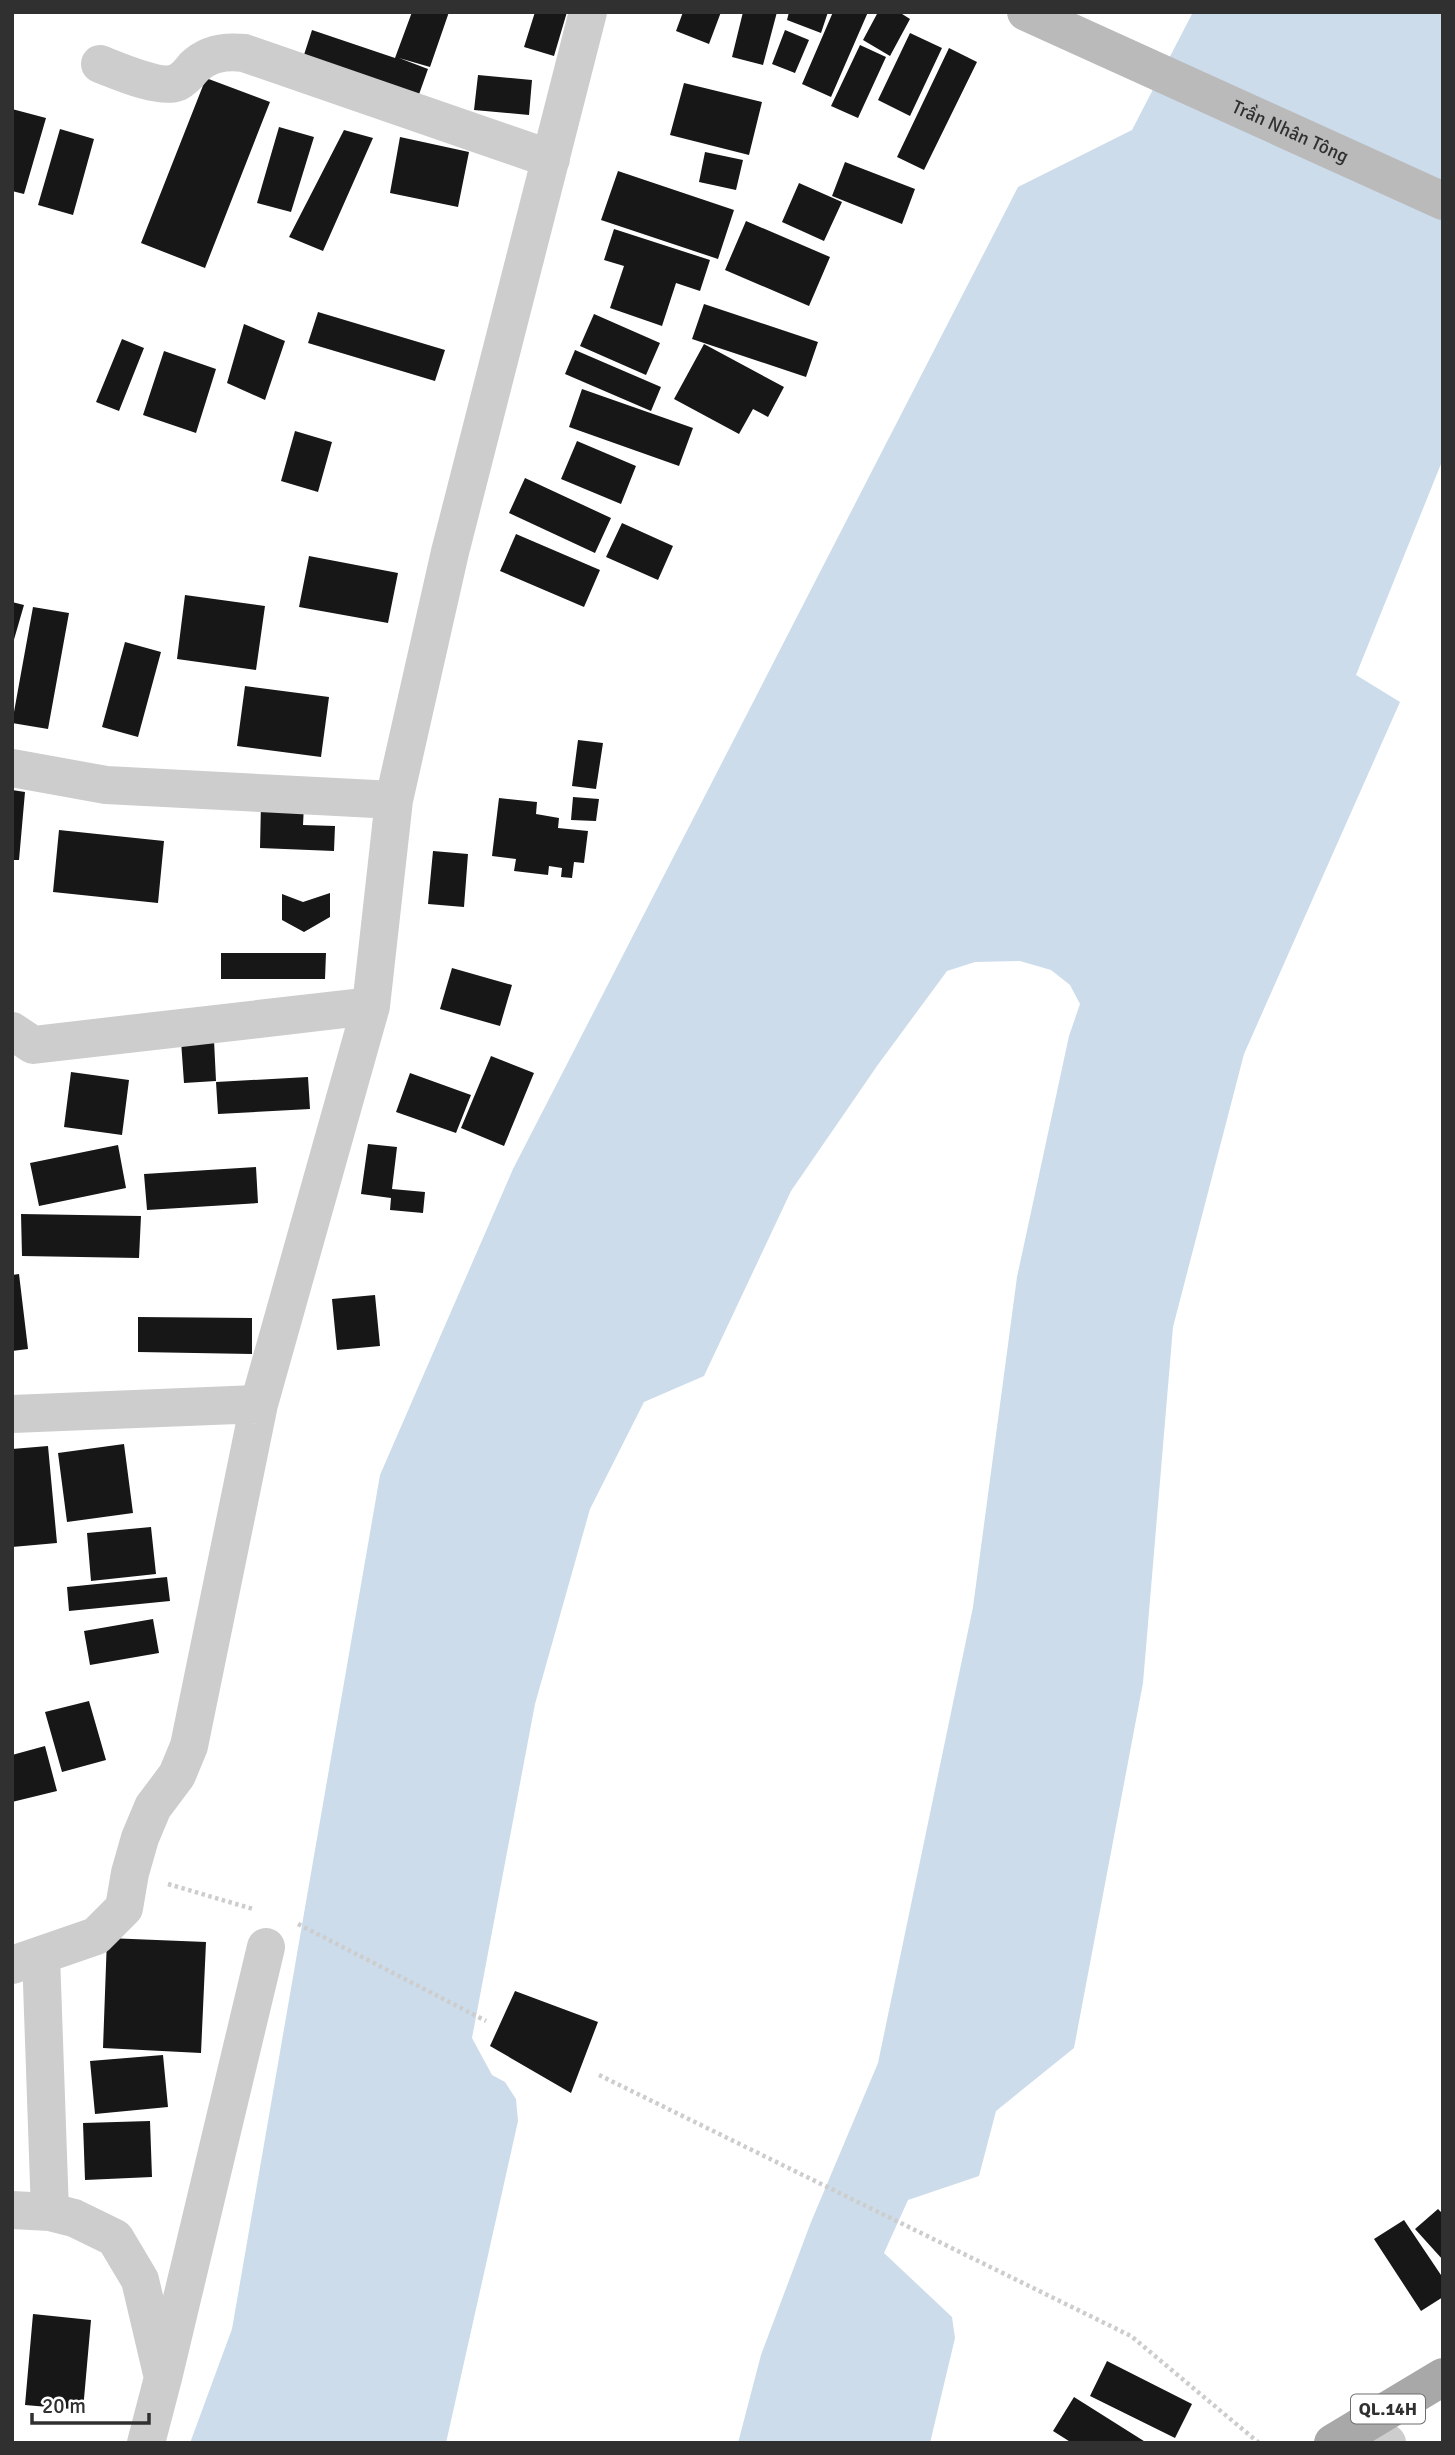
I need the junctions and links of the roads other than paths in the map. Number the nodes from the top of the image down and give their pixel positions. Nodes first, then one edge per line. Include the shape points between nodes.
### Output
1 (588, 12) edge
2 (1026, 12) edge
3 (100, 64) dead end
4 (551, 159) junction
5 (1443, 201) edge
6 (12, 768) edge
7 (394, 800) junction
8 (371, 1006) junction
9 (12, 1031) edge
10 (259, 1404) junction
11 (12, 1414) edge
12 (273, 1926) road end
13 (26, 1960) edge
14 (12, 2210) edge
15 (50, 2212) junction
16 (1443, 2377) edge
17 (163, 2378) junction
18 (1360, 2437) edge
19 (146, 2443) edge

1 - 4 street
2 - 5 street, Trần Nhân Tông
3 - 4 street via 170,84 211,55 244,53
4 - 7 street via 450,552
6 - 7 street via 106,785
7 - 8 street
8 - 9 street via 33,1045
8 - 10 street
10 - 11 street
10 - 13 street via 189,1746 177,1775 153,1807 130,1873 124,1908 96,1936
12 - 17 street
13 - 15 street
14 - 15 street
15 - 17 street via 115,2238 140,2280
16 - 18 main road, QL.14H
17 - 19 street

